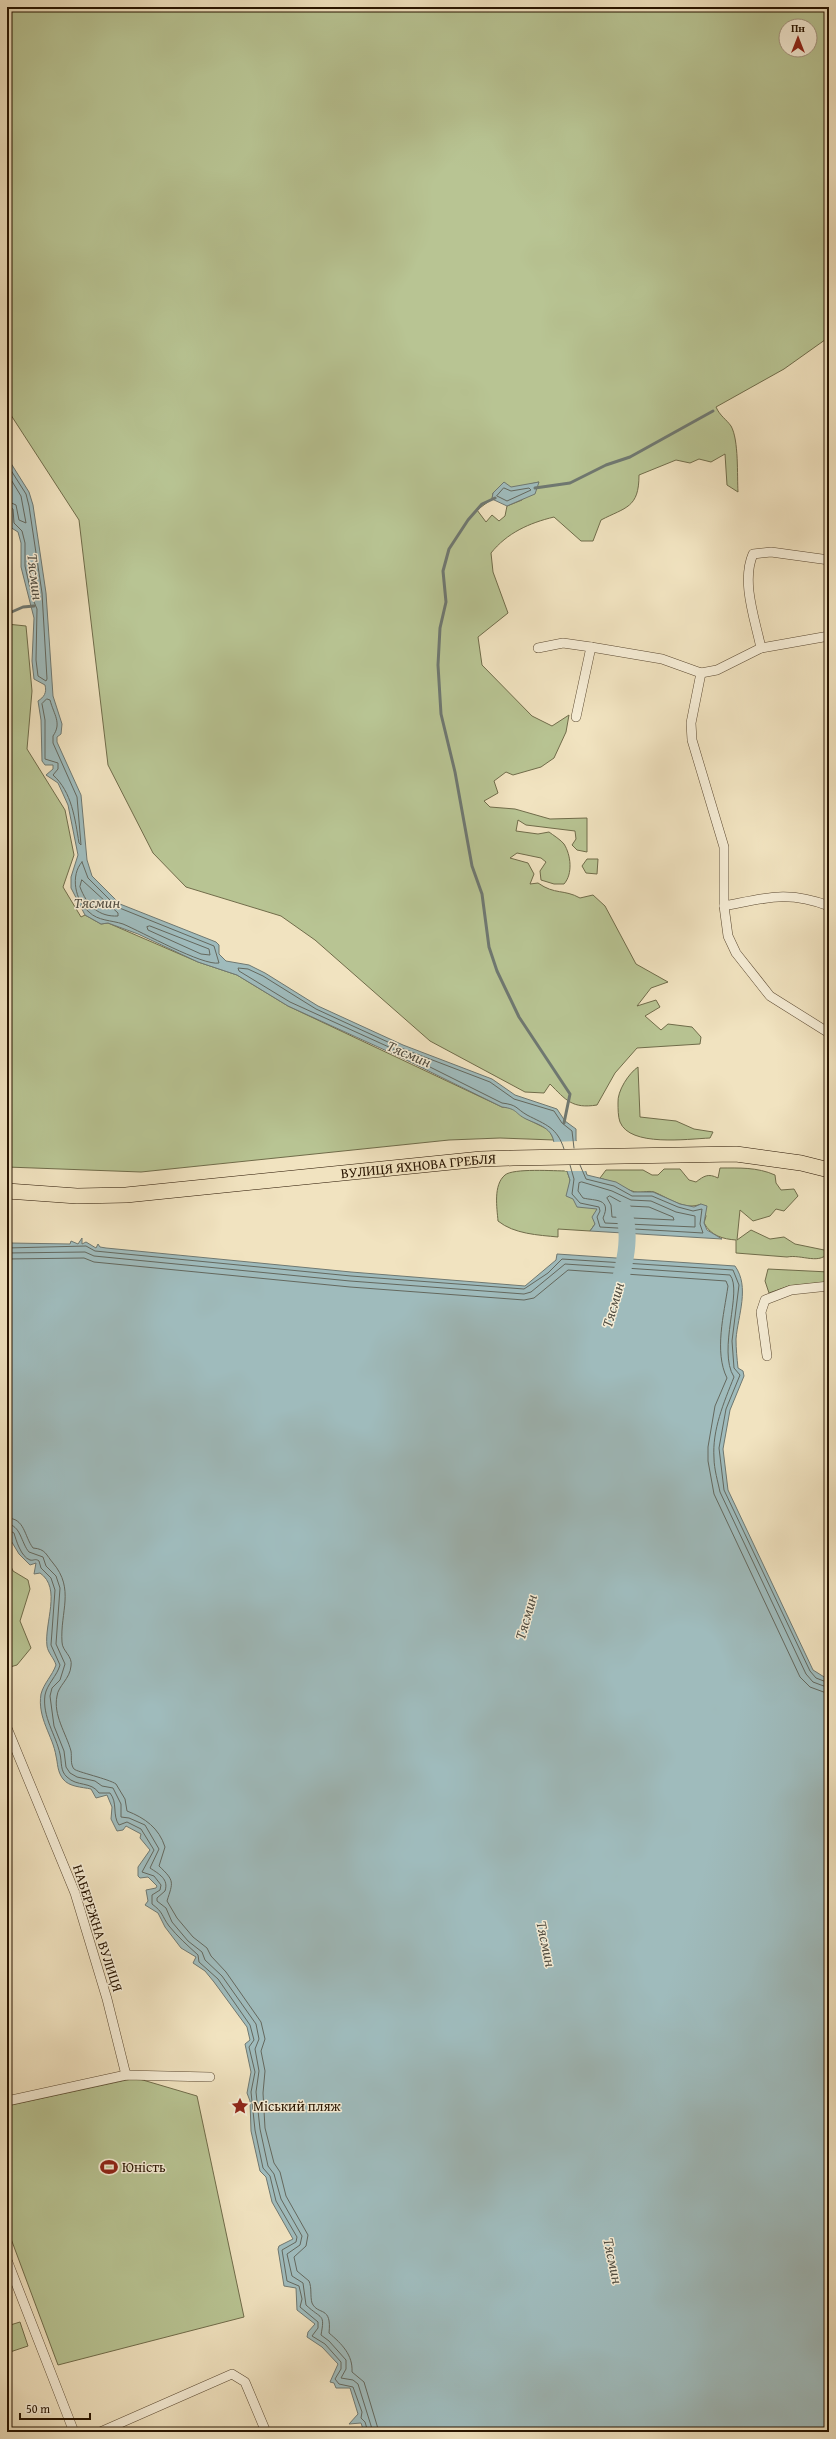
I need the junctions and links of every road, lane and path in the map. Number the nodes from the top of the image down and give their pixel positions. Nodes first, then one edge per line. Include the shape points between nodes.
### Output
1 (829, 560) edge
2 (829, 636) edge
3 (591, 647) junction
4 (538, 648) dead end
5 (761, 648) junction
6 (701, 673) junction
7 (576, 716) dead end
8 (724, 906) junction
9 (829, 906) edge
10 (829, 1033) edge
11 (829, 1170) edge
12 (7, 1191) edge
13 (829, 1286) edge
14 (767, 1356) dead end
15 (7, 1728) edge
16 (126, 2075) junction
17 (210, 2077) dead end
18 (7, 2101) edge
19 (7, 2260) edge
20 (74, 2432) edge
21 (100, 2432) edge
22 (266, 2432) edge

1 - 5 street via 771,552 753,554 748,565 748,583
2 - 5 street
3 - 4 street via 563,643
3 - 6 street via 662,659
3 - 7 street
5 - 6 street via 717,670
6 - 8 street via 691,723 692,740 724,847
8 - 9 street via 792,895
8 - 10 street via 728,936 755,979 770,996
11 - 12 main road, ВУЛИЦЯ ЯХНОВА ГРЕБЛЯ via 801,1163 736,1154 513,1158 467,1160 126,1195 77,1196
13 - 14 street via 791,1290 765,1300 761,1312
15 - 16 street, НАБЕРЕЖНА ВУЛИЦЯ via 75,1893 107,1999
16 - 17 street
16 - 18 street
19 - 20 street
21 - 22 street via 232,2374 245,2382

